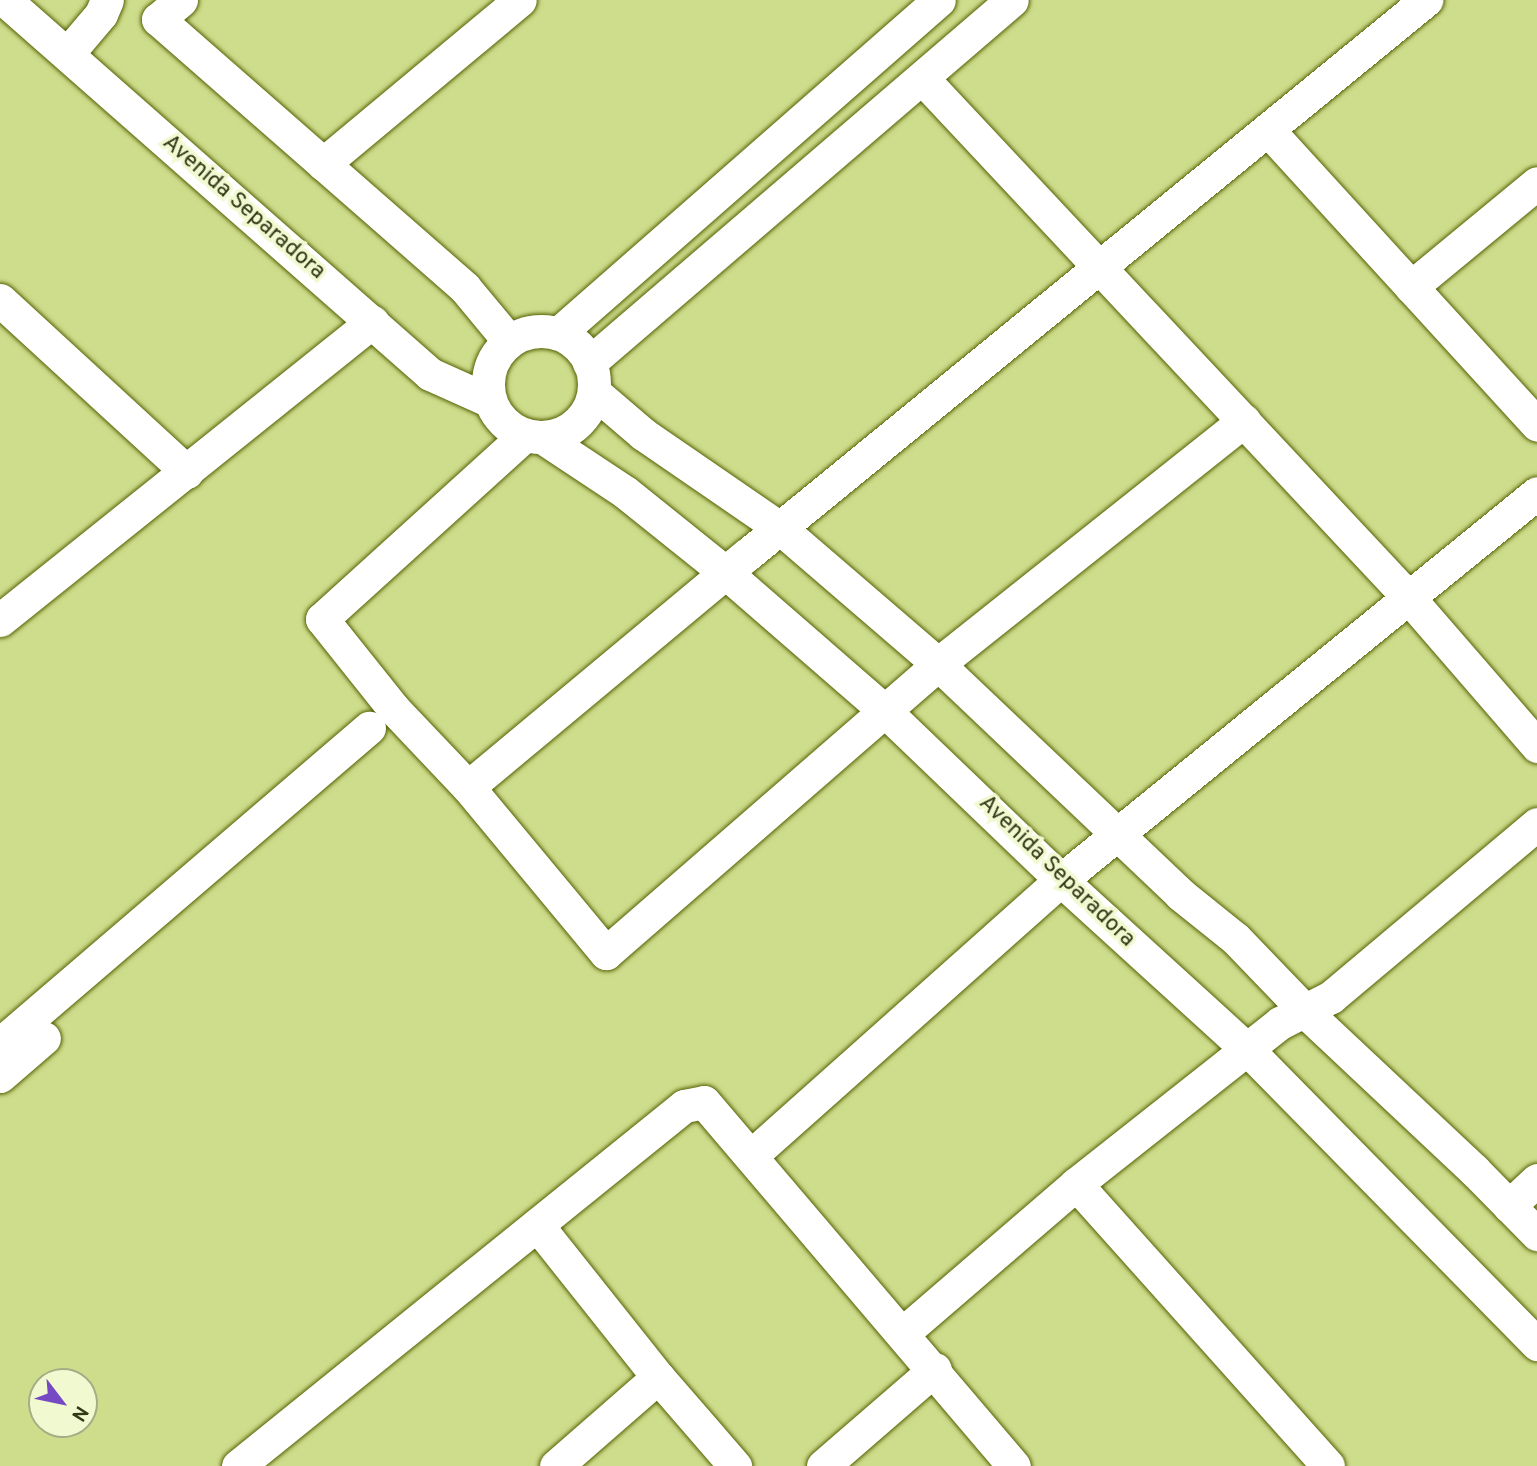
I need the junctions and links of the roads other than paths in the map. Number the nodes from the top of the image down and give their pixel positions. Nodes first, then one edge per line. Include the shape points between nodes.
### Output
1 (5, 0) edge
2 (107, 0) edge
3 (520, 0) edge
4 (939, 0) edge
5 (1012, 0) edge
6 (1426, 0) edge
7 (169, 10) edge
8 (68, 54) junction
9 (923, 79) junction
10 (1268, 130) junction
11 (323, 164) junction
12 (1537, 183) edge
13 (1101, 266) junction
14 (1411, 287) junction
15 (7, 317) edge
16 (372, 322) junction
17 (559, 333) junction
18 (509, 341) junction
19 (592, 377) junction
20 (490, 401) junction
21 (1244, 421) junction
22 (1537, 425) edge
23 (534, 436) junction
24 (187, 472) junction
25 (1537, 493) edge
26 (780, 528) junction
27 (725, 572) junction
28 (1409, 598) junction
29 (0, 620) edge
30 (938, 664) junction
31 (886, 711) junction
32 (369, 729) dead end
33 (1537, 746) edge
34 (468, 787) junction
35 (1537, 824) edge
36 (1118, 834) junction
37 (1062, 880) junction
38 (1304, 1010) junction
39 (44, 1038) dead end
40 (0, 1044) edge
41 (1247, 1049) junction
42 (0, 1076) edge
43 (752, 1155) junction
44 (1537, 1180) edge
45 (1076, 1184) junction
46 (1509, 1206) junction
47 (537, 1225) junction
48 (1537, 1234) edge
49 (903, 1334) junction
50 (1537, 1345) edge
51 (934, 1369) junction
52 (658, 1377) junction
53 (238, 1466) edge
54 (556, 1466) edge
55 (735, 1466) edge
56 (823, 1466) edge
57 (1014, 1466) edge
58 (1328, 1466) edge

1 - 8 street, Avenida Separadora
2 - 8 street
3 - 11 street
4 - 17 street
5 - 9 street
6 - 10 street
7 - 11 street
8 - 16 street, Avenida Separadora
9 - 13 street
9 - 19 street
10 - 13 street
10 - 14 street
11 - 18 street via 465,288
12 - 14 street
13 - 21 street
13 - 26 street
14 - 22 street
15 - 24 street
16 - 20 street, Avenida Separadora via 430,374
16 - 24 street
17 - 18 street via 540,330
17 - 19 street via 575,342
18 - 20 street via 490,368
19 - 23 street via 588,410 576,424 560,434
19 - 26 street via 643,434
20 - 23 street via 504,422
21 - 28 street
21 - 30 street
23 - 27 street, Avenida Separadora via 625,492
23 - 34 street via 322,619 393,708
24 - 29 street
25 - 28 street
26 - 27 street
26 - 30 street
27 - 31 street, Avenida Separadora
27 - 34 street
28 - 33 street
28 - 36 street
30 - 31 street
30 - 36 street
31 - 34 street via 606,953
31 - 37 street, Avenida Separadora
32 - 40 street
35 - 38 street via 1331,997
36 - 37 street
36 - 38 street via 1180,894 1235,938
37 - 41 street, Avenida Separadora
37 - 43 street
38 - 41 street
38 - 46 street
39 - 42 street
41 - 45 street
41 - 50 street, Avenida Separadora
43 - 47 street via 704,1102 684,1106
43 - 49 street
44 - 46 street
45 - 49 street
45 - 58 street
46 - 48 street
47 - 52 street
47 - 53 street
49 - 51 street
51 - 56 street
51 - 57 street
52 - 54 street
52 - 55 street

